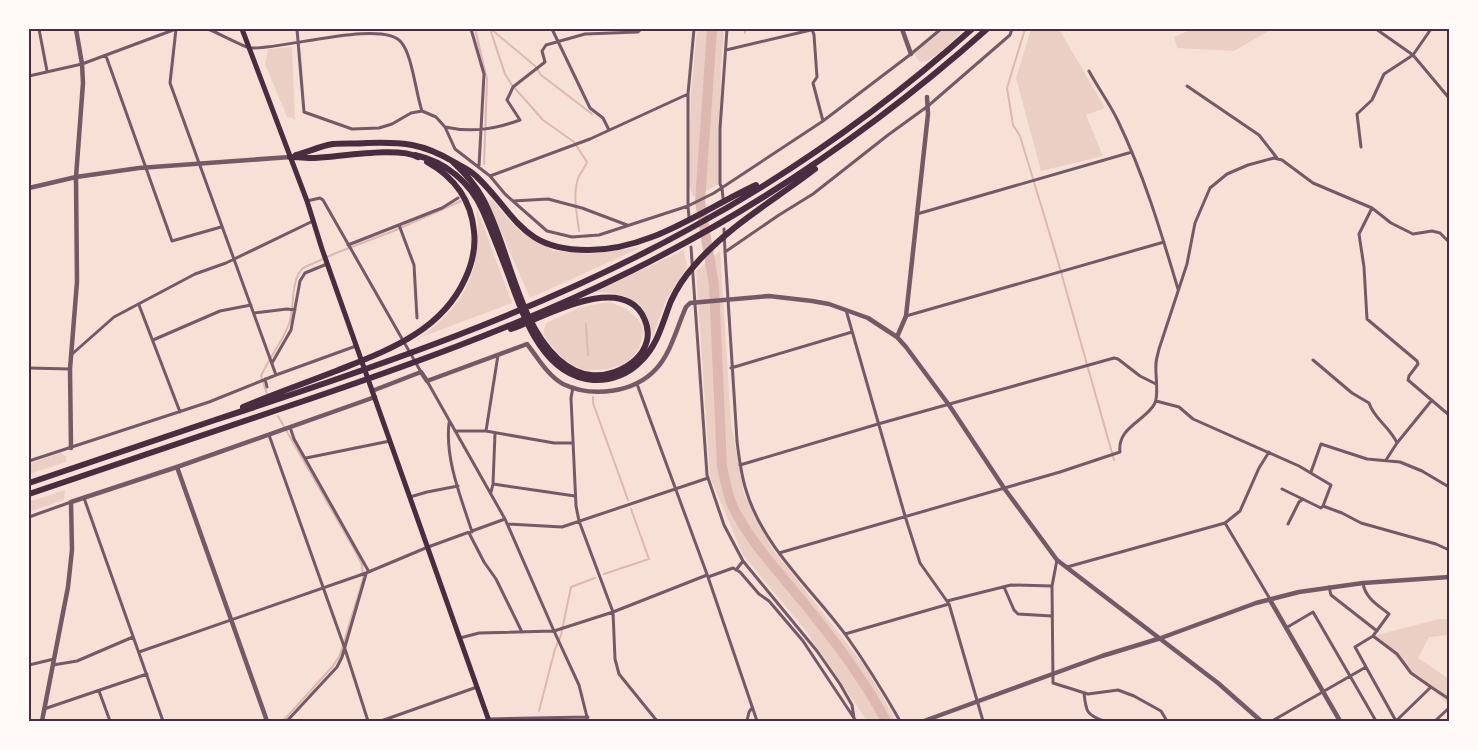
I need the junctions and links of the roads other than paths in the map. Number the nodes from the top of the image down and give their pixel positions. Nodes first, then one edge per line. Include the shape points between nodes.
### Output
1 (38, 29) edge
2 (76, 29) edge
3 (176, 29) edge
4 (208, 29) edge
5 (242, 29) edge
6 (297, 29) edge
7 (471, 29) edge
8 (552, 29) edge
9 (641, 29) edge
10 (694, 29) edge
11 (727, 29) edge
12 (812, 29) edge
13 (902, 29) edge
14 (941, 29) edge
15 (972, 29) edge
16 (987, 29) edge
17 (1012, 29) edge
18 (1376, 29) edge
19 (1431, 29) edge
20 (298, 42) junction
21 (558, 42) junction
22 (249, 48) junction
23 (726, 50) junction
24 (911, 54) junction
25 (106, 56) junction
26 (1412, 56) junction
27 (82, 64) junction
28 (47, 71) junction
29 (1088, 72) dead end
30 (29, 76) edge
31 (1187, 86) dead end
32 (688, 94) junction
33 (927, 97) dead end
34 (1449, 98) edge
35 (928, 106) junction
36 (422, 111) junction
37 (823, 120) junction
38 (873, 123) junction
39 (445, 127) junction
40 (482, 130) junction
41 (609, 130) junction
42 (1361, 147) dead end
43 (1132, 152) junction
44 (415, 155) junction
45 (290, 157) junction
46 (1278, 159) junction
47 (452, 161) junction
48 (198, 162) junction
49 (479, 166) junction
50 (146, 167) junction
51 (490, 176) junction
52 (76, 177) junction
53 (29, 188) edge
54 (722, 188) junction
55 (458, 198) dead end
56 (723, 198) dead end
57 (307, 201) junction
58 (513, 201) junction
59 (690, 205) junction
60 (720, 208) junction
61 (1372, 208) junction
62 (916, 214) junction
63 (691, 217) junction
64 (314, 221) junction
65 (627, 225) junction
66 (399, 226) junction
67 (222, 227) junction
68 (727, 230) junction
69 (1164, 242) junction
70 (1449, 242) edge
71 (348, 245) junction
72 (691, 247) dead end
73 (725, 252) junction
74 (233, 259) junction
75 (327, 262) junction
76 (1178, 289) junction
77 (726, 300) junction
78 (695, 302) junction
79 (139, 304) junction
80 (251, 305) junction
81 (294, 310) junction
82 (846, 310) junction
83 (254, 313) junction
84 (540, 315) junction
85 (906, 316) junction
86 (417, 318) dead end
87 (852, 332) junction
88 (897, 337) junction
89 (153, 340) junction
90 (356, 346) junction
91 (498, 354) junction
92 (71, 355) junction
93 (1313, 360) dead end
94 (271, 363) junction
95 (29, 368) edge
96 (731, 368) junction
97 (70, 369) junction
98 (421, 372) junction
99 (276, 375) junction
100 (265, 379) junction
101 (427, 382) junction
102 (637, 384) junction
103 (1156, 384) junction
104 (267, 387) dead end
105 (573, 387) junction
106 (372, 391) junction
107 (375, 397) junction
108 (1432, 400) junction
109 (1156, 401) junction
110 (949, 405) junction
111 (180, 412) junction
112 (1449, 415) edge
113 (449, 421) junction
114 (878, 424) junction
115 (289, 428) junction
116 (189, 429) junction
117 (486, 430) junction
118 (455, 431) junction
119 (495, 433) junction
120 (269, 434) junction
121 (390, 441) junction
122 (573, 443) junction
123 (1397, 443) junction
124 (71, 448) junction
125 (1269, 452) junction
126 (306, 458) junction
127 (1386, 460) junction
128 (29, 461) edge
129 (740, 465) junction
130 (177, 467) junction
131 (1311, 472) junction
132 (708, 478) junction
133 (29, 483) edge
134 (493, 484) junction
135 (458, 486) junction
136 (1449, 487) edge
137 (1004, 488) junction
138 (1282, 488) dead end
139 (674, 489) junction
140 (491, 492) junction
141 (29, 494) edge
142 (575, 496) junction
143 (410, 497) junction
144 (84, 498) junction
145 (1304, 499) junction
146 (71, 502) junction
147 (1323, 506) junction
148 (905, 516) junction
149 (29, 517) edge
150 (505, 519) junction
151 (579, 521) junction
152 (1225, 523) junction
153 (507, 524) junction
154 (1288, 524) dead end
155 (471, 532) junction
156 (428, 547) junction
157 (1449, 550) edge
158 (779, 553) junction
159 (1057, 560) junction
160 (743, 561) junction
161 (1067, 567) junction
162 (736, 570) junction
163 (367, 573) junction
164 (707, 576) junction
165 (1449, 577) edge
166 (1363, 583) junction
167 (1052, 586) junction
168 (1004, 587) junction
169 (1329, 587) junction
170 (323, 588) junction
171 (1270, 600) junction
172 (948, 602) junction
173 (613, 612) junction
174 (1052, 616) junction
175 (230, 621) junction
176 (1286, 628) junction
177 (554, 631) junction
178 (1377, 631) junction
179 (522, 632) junction
180 (845, 634) junction
181 (1373, 636) junction
182 (134, 637) junction
183 (460, 638) junction
184 (1160, 638) junction
185 (345, 649) junction
186 (139, 652) junction
187 (55, 659) junction
188 (53, 665) junction
189 (29, 666) edge
190 (1366, 667) junction
191 (147, 674) junction
192 (1054, 675) junction
193 (1350, 676) junction
194 (477, 687) junction
195 (1431, 687) junction
196 (99, 691) junction
197 (1322, 692) junction
198 (1084, 693) junction
199 (1449, 700) edge
200 (977, 702) junction
201 (752, 708) junction
202 (1449, 708) edge
203 (44, 709) junction
204 (562, 719) edge
205 (588, 719) edge
206 (855, 719) edge
207 (489, 720) edge
208 (42, 721) edge
209 (110, 721) edge
210 (163, 721) edge
211 (267, 721) edge
212 (287, 721) edge
213 (368, 721) edge
214 (381, 721) edge
215 (657, 721) edge
216 (747, 721) edge
217 (757, 721) edge
218 (900, 721) edge
219 (924, 721) edge
220 (983, 721) edge
221 (1104, 721) edge
222 (1167, 721) edge
223 (1262, 721) edge
224 (1272, 721) edge
225 (1340, 721) edge
226 (1376, 721) edge
227 (1396, 721) edge
228 (1435, 721) edge

1 - 28 street
2 - 27 street
3 - 25 street
3 - 48 street via 170,83
4 - 22 street
5 - 22 main road
6 - 20 street
7 - 40 street via 484,74
8 - 21 street
9 - 21 street via 638,32 585,34
10 - 32 street
11 - 23 street
12 - 23 street
12 - 37 street via 817,77 813,83
13 - 24 street
14 - 24 street
15 - 60 highway via 876,107 781,174
16 - 38 highway
17 - 35 street via 1010,35
18 - 26 street
19 - 26 street
20 - 22 street
20 - 36 street via 356,34 394,37 401,41 408,53
20 - 36 street via 304,112 352,130 379,128
21 - 40 street via 546,45 542,51 545,62 513,87 507,100 520,120
21 - 41 street via 590,108 603,118
22 - 45 main road
23 - 54 street via 720,130
24 - 37 street
25 - 27 street
25 - 50 street
26 - 34 street
26 - 42 street via 1384,74 1372,100 1357,114
27 - 28 street
27 - 52 street
28 - 30 street
29 - 43 street via 1117,119
31 - 46 street via 1259,135
32 - 41 street
32 - 59 street
33 - 35 street
35 - 62 street
35 - 73 street via 813,194
36 - 39 street via 436,117
37 - 54 street
38 - 68 highway
38 - 84 highway via 799,175 721,222
39 - 40 street
39 - 49 street via 455,149
40 - 49 street
41 - 51 street
43 - 62 street
43 - 69 street
44 - 45 highway via 377,153
44 - 68 highway via 444,166 467,184 476,196 533,334 552,360 586,379 607,380 636,366 651,349 682,282
44 - 116 highway via 443,172 461,191 468,206 474,243 469,271 458,294 439,317 407,340
45 - 47 highway via 331,144 392,142 411,143
45 - 48 street
45 - 57 main road
46 - 61 street via 1313,182
46 - 76 street via 1248,165 1210,188 1195,223
47 - 63 highway via 477,177 529,234 562,249 599,250 627,244
47 - 84 highway via 470,178 482,197 527,311 539,335 559,360 584,374 616,372 637,359 648,339 647,325 641,312 629,302 617,298 591,299
48 - 50 street
48 - 67 street
49 - 51 street
50 - 52 street
50 - 67 street via 172,242
51 - 58 street
52 - 53 street
52 - 92 street via 76,282
54 - 56 street
54 - 59 street
55 - 66 street
57 - 64 main road
57 - 71 street via 323,200
58 - 65 street via 548,199
58 - 65 street via 547,231 572,237 599,235
59 - 63 street
59 - 65 street
60 - 63 highway
60 - 116 highway via 693,228 599,275 508,315 356,372
61 - 70 street via 1390,223 1413,234 1440,233
61 - 108 street via 1359,234 1367,319 1417,362 1408,380
62 - 85 street
64 - 74 street
64 - 75 main road
66 - 71 street
66 - 86 street via 414,266
67 - 74 street
68 - 73 street
69 - 76 street
69 - 85 street
71 - 98 street
72 - 78 street
73 - 77 street
74 - 79 street via 195,274
74 - 80 street
75 - 81 street via 305,273 300,281
75 - 90 main road
76 - 103 street via 1159,349
77 - 78 street
77 - 82 street via 769,296 812,301
77 - 96 street
78 - 102 street via 686,307 668,351 656,369
78 - 132 street
79 - 89 street
79 - 92 street via 114,317
80 - 83 street
80 - 89 street via 220,311
81 - 83 street
81 - 94 street via 291,330
82 - 87 street
82 - 88 street via 868,318
83 - 94 street
84 - 141 highway via 361,382
85 - 88 street
87 - 96 street
87 - 114 street
88 - 110 street
89 - 111 street
90 - 99 street
90 - 106 main road
91 - 101 street
91 - 105 street via 527,344 552,375
91 - 117 street
92 - 97 street
93 - 123 street via 1369,403 1372,413 1385,424
94 - 99 street
95 - 97 street
96 - 129 street
97 - 124 street
98 - 101 street
98 - 106 street
99 - 100 street
100 - 104 street
100 - 111 street
101 - 113 street
102 - 105 street via 606,392 589,392
102 - 139 street
103 - 109 street
103 - 110 street via 1118,359
105 - 122 street
106 - 107 main road
107 - 115 street
107 - 121 main road
108 - 112 street
108 - 123 street
109 - 125 street via 1179,407 1193,419
109 - 137 street via 1124,434 1120,452
110 - 114 street
110 - 137 street
111 - 124 street
113 - 118 street
113 - 135 street via 450,453
114 - 129 street
114 - 148 street
115 - 120 street
115 - 126 street
116 - 133 highway
117 - 118 street
117 - 119 street
118 - 140 street
119 - 122 street
119 - 134 street
120 - 130 street
120 - 170 street
121 - 126 street
121 - 143 main road
122 - 142 street
123 - 127 street
124 - 128 street
125 - 131 street
125 - 152 street via 1240,510
126 - 163 street
127 - 131 street via 1367,459 1321,444
127 - 136 street via 1422,471
129 - 158 street via 754,511
130 - 144 street
130 - 175 street
131 - 147 street via 1331,485
132 - 139 street
132 - 160 street via 724,525
134 - 140 street
134 - 142 street
135 - 143 street
135 - 155 street
137 - 148 street
137 - 159 street
138 - 145 street
139 - 151 street
139 - 164 street
140 - 150 street
142 - 151 street
143 - 156 main road
144 - 146 street
144 - 182 street
145 - 147 street via 1321,508
145 - 154 street via 1299,502
146 - 149 street
146 - 187 street via 72,550
147 - 157 street via 1362,523
148 - 158 street
148 - 172 street via 920,563
150 - 153 street
150 - 155 street
151 - 153 street via 562,527
151 - 173 street
152 - 161 street
152 - 171 street
153 - 177 street
155 - 156 street
155 - 179 street
156 - 163 street
156 - 183 main road
158 - 180 street
159 - 161 street
159 - 167 street
160 - 162 street
160 - 206 street via 817,651 852,705
161 - 184 street
162 - 164 street via 733,568
162 - 206 street via 769,601 803,641
163 - 170 street
163 - 185 street
164 - 173 street
164 - 201 street
165 - 166 street
166 - 169 street
166 - 178 street via 1367,596 1389,614
167 - 168 street
167 - 174 street
168 - 172 street
168 - 174 street via 1018,614
169 - 171 street
169 - 178 street via 1330,595
170 - 175 street
170 - 185 street
171 - 176 street
171 - 184 street
172 - 180 street
172 - 200 street
173 - 177 street
173 - 215 street via 615,659 619,674
174 - 192 street
175 - 186 street
175 - 211 street
176 - 193 street via 1313,612
176 - 197 street
177 - 179 street
177 - 205 street via 580,685
178 - 181 street
179 - 183 street via 478,633
180 - 218 street
181 - 190 street via 1355,647
181 - 195 street via 1397,654 1411,673
182 - 186 street
182 - 188 street via 77,661
183 - 194 main road
184 - 192 street
184 - 223 street
185 - 212 street via 337,667
185 - 213 street
186 - 191 street
187 - 188 street
187 - 189 street
188 - 203 street
190 - 193 street
190 - 227 street
191 - 196 street
191 - 210 street
192 - 198 street via 1053,683
192 - 200 street
193 - 197 street
193 - 226 street
194 - 207 main road
194 - 214 street
195 - 199 street
195 - 227 street
196 - 203 street
196 - 209 street
197 - 224 street
197 - 225 street
198 - 221 street via 1087,712
198 - 222 street via 1118,690 1161,711
200 - 219 street
200 - 220 street
201 - 216 street
201 - 217 street
202 - 228 street
203 - 208 street
204 - 205 street
204 - 207 street

